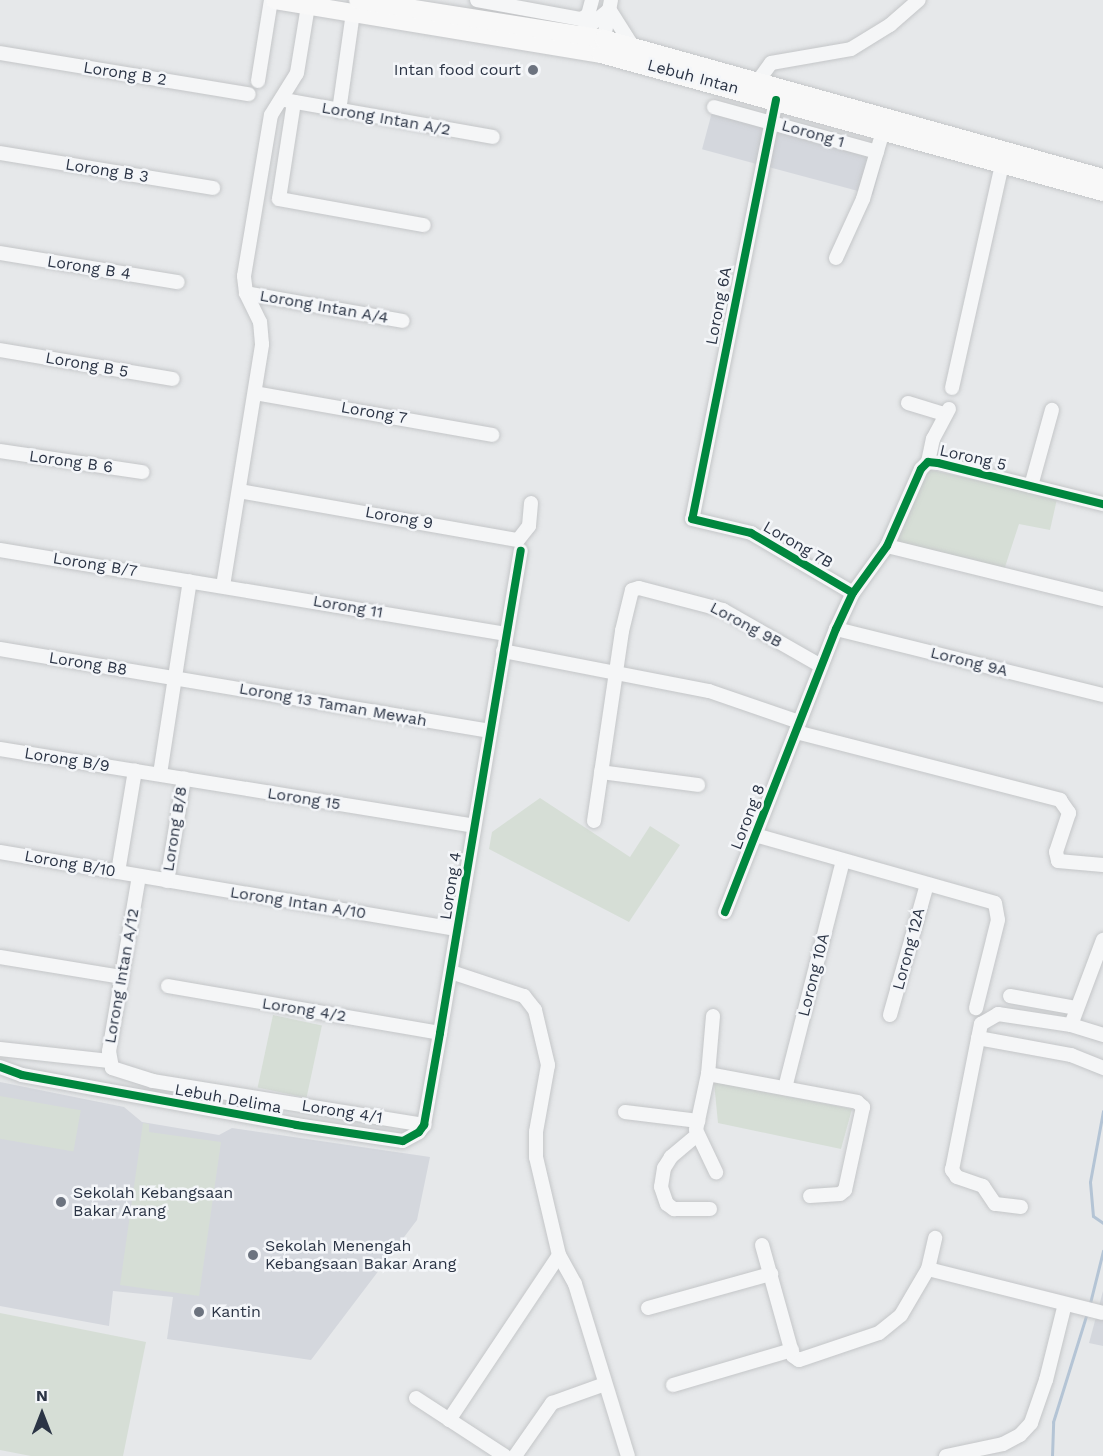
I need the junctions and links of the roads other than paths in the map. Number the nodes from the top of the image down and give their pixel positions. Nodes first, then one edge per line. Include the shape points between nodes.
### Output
1 (273, 0) edge
2 (477, 0) edge
3 (592, 0) edge
4 (919, 0) edge
5 (610, 5) edge
6 (308, 6) junction
7 (356, 6) edge
8 (503, 13) junction
9 (578, 35) junction
10 (524, 39) junction
11 (603, 46) junction
12 (633, 47) junction
13 (0, 53) edge
14 (258, 81) dead end
15 (758, 81) junction
16 (249, 94) dead end
17 (280, 97) junction
18 (776, 100) junction
19 (294, 102) junction
20 (714, 107) dead end
21 (339, 111) junction
22 (769, 122) junction
23 (883, 130) junction
24 (493, 137) dead end
25 (877, 152) junction
26 (0, 153) edge
27 (1002, 164) junction
28 (1103, 177) edge
29 (213, 188) dead end
30 (1103, 192) edge
31 (424, 225) dead end
32 (0, 253) edge
33 (836, 258) dead end
34 (178, 282) dead end
35 (246, 293) junction
36 (403, 321) dead end
37 (0, 350) edge
38 (173, 379) dead end
39 (952, 388) dead end
40 (255, 393) junction
41 (908, 403) dead end
42 (1052, 410) dead end
43 (492, 435) dead end
44 (0, 451) edge
45 (928, 462) junction
46 (142, 472) dead end
47 (1031, 486) junction
48 (239, 491) junction
49 (531, 503) dead end
50 (1103, 504) edge
51 (692, 519) joint
52 (887, 546) junction
53 (0, 550) edge
54 (521, 551) dead end
55 (190, 580) junction
56 (223, 586) junction
57 (854, 593) junction
58 (1103, 599) edge
59 (836, 629) junction
60 (506, 634) junction
61 (0, 649) edge
62 (503, 651) junction
63 (821, 666) junction
64 (615, 674) junction
65 (175, 678) junction
66 (1103, 695) edge
67 (797, 727) junction
68 (490, 731) junction
69 (0, 749) edge
70 (135, 770) junction
71 (601, 772) junction
72 (160, 774) junction
73 (184, 778) junction
74 (698, 785) dead end
75 (594, 821) dead end
76 (474, 826) junction
77 (755, 835) junction
78 (0, 852) edge
79 (843, 861) junction
80 (1103, 865) edge
81 (118, 872) junction
82 (139, 876) junction
83 (167, 881) junction
84 (927, 884) junction
85 (725, 912) dead end
86 (457, 929) junction
87 (1103, 940) edge
88 (0, 957) edge
89 (451, 972) junction
90 (122, 977) junction
91 (168, 986) dead end
92 (1010, 996) dead end
93 (976, 1008) dead end
94 (1077, 1008) junction
95 (891, 1015) dead end
96 (713, 1016) dead end
97 (1071, 1025) junction
98 (440, 1033) junction
99 (1103, 1035) edge
100 (978, 1038) junction
101 (0, 1048) edge
102 (109, 1061) junction
103 (0, 1067) edge
104 (1103, 1068) edge
105 (118, 1073) joint
106 (708, 1074) junction
107 (0, 1075) edge
108 (22, 1075) junction
109 (785, 1088) junction
110 (625, 1113) dead end
111 (424, 1125) junction
112 (697, 1128) junction
113 (716, 1172) dead end
114 (810, 1196) dead end
115 (1021, 1207) dead end
116 (710, 1209) dead end
117 (935, 1238) dead end
118 (762, 1245) dead end
119 (559, 1256) junction
120 (928, 1269) junction
121 (771, 1274) junction
122 (1072, 1306) junction
123 (648, 1308) dead end
124 (1100, 1313) edge
125 (792, 1350) junction
126 (605, 1384) junction
127 (673, 1385) dead end
128 (416, 1398) dead end
129 (449, 1420) junction
130 (505, 1456) edge
131 (515, 1456) edge
132 (628, 1456) edge
133 (946, 1456) edge

1 - 6 main road, Lebuh Intan
1 - 14 street
2 - 8 street
3 - 8 street via 588,15 581,19
4 - 15 street via 890,25 851,49 771,63
5 - 9 street
5 - 11 street
5 - 12 street
6 - 7 main road, Lebuh Intan
6 - 17 street via 297,73
7 - 8 main road, Lebuh Intan
7 - 10 main road, Lebuh Intan
7 - 21 street
8 - 9 main road, Lebuh Intan
8 - 10 main road via 506,31
9 - 11 main road, Lebuh Intan
10 - 11 main road, Lebuh Intan
11 - 12 main road, Lebuh Intan
11 - 18 main road, Lebuh Intan
12 - 15 main road, Lebuh Intan
13 - 16 street, Lorong B 2
15 - 28 main road, Lebuh Intan
17 - 19 street, Lorong Intan A/2
17 - 35 street via 269,125 244,276
18 - 22 street, Lorong 6A
18 - 23 main road, Lebuh Intan
19 - 21 street, Lorong Intan A/2
19 - 31 street via 279,199
20 - 22 street, Lorong 1
21 - 24 street, Lorong Intan A/2
22 - 25 street, Lorong 1
22 - 51 street, Lorong 6A
23 - 25 street
23 - 27 main road, Lebuh Intan
25 - 33 street
26 - 29 street, Lorong B 3
27 - 30 main road, Lebuh Intan
27 - 39 street
32 - 34 street, Lorong B 4
35 - 36 street, Lorong Intan A/4
35 - 40 street via 262,332
37 - 38 street, Lorong B 5
40 - 43 street, Lorong 7
40 - 48 street
41 - 45 street via 947,411 933,439
42 - 47 street
44 - 46 street, Lorong B 6
45 - 47 street, Lorong 5
45 - 52 street, Lorong 5 via 921,469
47 - 50 street, Lorong 5
48 - 49 street, Lorong 9 via 518,540 529,526
48 - 56 street
51 - 57 street, Lorong 7B via 751,533
52 - 57 street, Lorong 5
52 - 58 street
53 - 55 street, Lorong B/7
54 - 60 street, Lorong 4
55 - 56 street, Lorong 11
55 - 65 street
56 - 60 street, Lorong 11
57 - 59 street, Lorong 5
59 - 63 street, Lorong 8
59 - 66 street, Lorong 9A
60 - 62 street, Lorong 4
61 - 65 street, Lorong B8
62 - 64 street
62 - 68 street, Lorong 4
63 - 64 street, Lorong 9B via 723,610 639,588 632,590
63 - 67 street, Lorong 8
64 - 67 street via 709,691
64 - 71 street
65 - 68 street, Lorong 13 Taman Mewah
65 - 72 street
67 - 77 street, Lorong 8
67 - 80 street via 1060,800 1069,813 1056,852 1058,861
68 - 76 street, Lorong 4
69 - 70 street, Lorong B/9
70 - 72 street, Lorong 15
70 - 81 street
71 - 74 street
71 - 75 street
72 - 73 street, Lorong 15
73 - 76 street, Lorong 15
73 - 83 street, Lorong B/8
76 - 86 street, Lorong 4
77 - 79 street
77 - 85 street, Lorong 8
78 - 81 street, Lorong B/10
79 - 84 street
79 - 109 street, Lorong 10A
81 - 82 street, Lorong B/10
82 - 83 street, Lorong Intan A/10
82 - 90 street, Lorong Intan A/12
83 - 86 street, Lorong Intan A/10
84 - 93 street via 989,900 998,907
84 - 95 street, Lorong 12A
86 - 89 street, Lorong 4
87 - 94 street
88 - 90 street
89 - 98 street, Lorong 4
89 - 119 street via 524,996 535,1010 548,1065 536,1131 536,1157
90 - 102 street, Lorong Intan A/12
91 - 98 street, Lorong 4/2
92 - 94 street
94 - 97 street
96 - 106 street
97 - 99 street
97 - 100 street via 998,1014 984,1021
98 - 111 street, Lorong 4
100 - 104 street via 1071,1054
100 - 115 street via 952,1170 957,1177 983,1186 995,1204
101 - 102 street
102 - 105 street, Lorong Intan A/12
103 - 108 street, Lebuh Delima
105 - 111 street, Lorong 4/1
106 - 109 street
106 - 112 street
107 - 108 street, Lebuh Delima
108 - 111 street, Lebuh Delima via 199,1109 404,1141 412,1139
109 - 114 street via 857,1102 863,1107 845,1190 840,1194
110 - 112 street
112 - 113 street
112 - 116 street via 664,1168 662,1187 667,1204 674,1209
117 - 120 street
118 - 121 street
119 - 126 street via 575,1284
119 - 129 street
120 - 122 street
120 - 125 street via 901,1315 879,1333 805,1359 795,1358
121 - 123 street
121 - 125 street
122 - 124 street
122 - 133 street via 1031,1423 1003,1444
125 - 127 street
126 - 131 street via 552,1403
126 - 132 street
128 - 129 street
129 - 130 street

